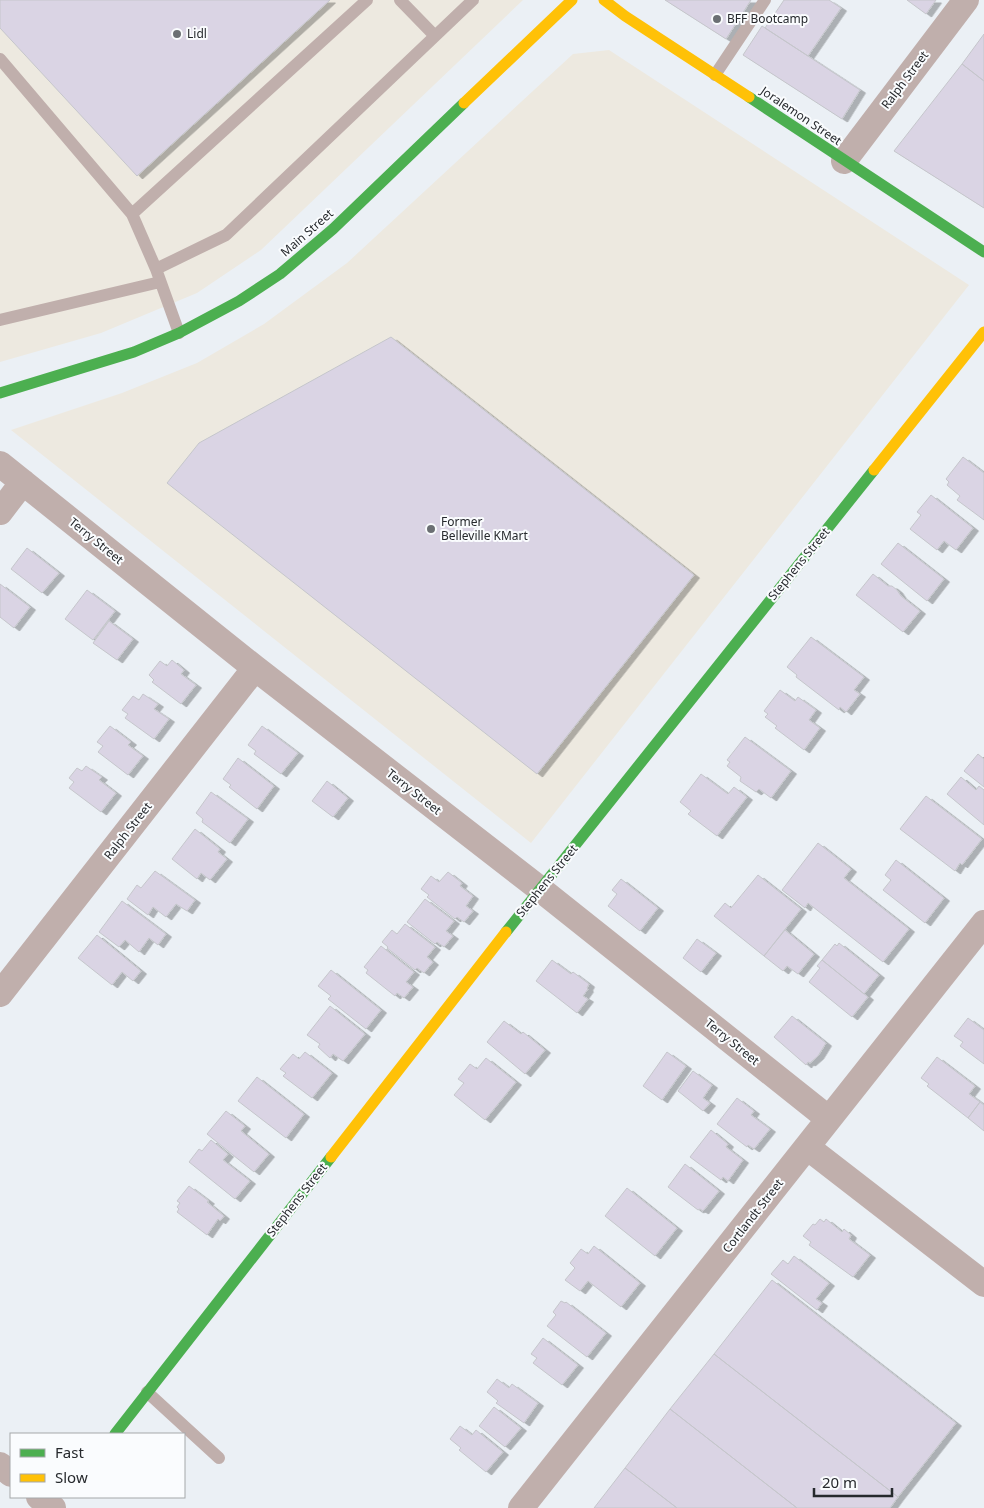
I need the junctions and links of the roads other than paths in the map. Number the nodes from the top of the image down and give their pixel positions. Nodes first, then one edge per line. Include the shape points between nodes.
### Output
1 (367, 0) edge
2 (400, 0) edge
3 (472, 0) edge
4 (572, 0) edge
5 (604, 0) edge
6 (765, 0) edge
7 (966, 0) edge
8 (435, 36) junction
9 (0, 59) edge
10 (715, 75) junction
11 (844, 161) junction
12 (132, 214) junction
13 (984, 252) edge
14 (156, 269) junction
15 (160, 282) junction
16 (0, 320) edge
17 (984, 332) edge
18 (179, 333) junction
19 (0, 393) edge
20 (0, 464) edge
21 (23, 482) junction
22 (0, 512) edge
23 (256, 668) junction
24 (540, 889) junction
25 (984, 923) edge
26 (0, 994) edge
27 (829, 1119) junction
28 (807, 1147) junction
29 (984, 1284) edge
30 (147, 1392) junction
31 (116, 1433) edge
32 (219, 1458) dead end
33 (40, 1498) edge
34 (66, 1498) edge
35 (53, 1508) edge
36 (58, 1508) edge
37 (521, 1508) edge

1 - 12 lane
2 - 8 lane
3 - 8 lane
4 - 18 street, Main Street via 333,229 280,274 239,301
5 - 10 street, Joralemon Street
6 - 10 lane
7 - 11 street, Ralph Street
8 - 14 lane via 226,235
9 - 12 lane
10 - 11 street, Joralemon Street
11 - 13 street, Joralemon Street
12 - 14 lane
14 - 15 lane
15 - 16 lane
15 - 18 lane
17 - 24 street, Stephens Street
18 - 19 street, Main Street via 134,352
20 - 21 street, Terry Street
21 - 22 street
21 - 23 street, Terry Street
23 - 24 street, Terry Street
23 - 26 street, Ralph Street
24 - 27 street, Terry Street
24 - 30 street, Stephens Street
25 - 27 street, Cortlandt Street
27 - 28 street, Cortlandt Street
28 - 29 street
28 - 37 street, Cortlandt Street
30 - 31 street, Stephens Street
30 - 32 lane
33 - 35 street
34 - 36 street

